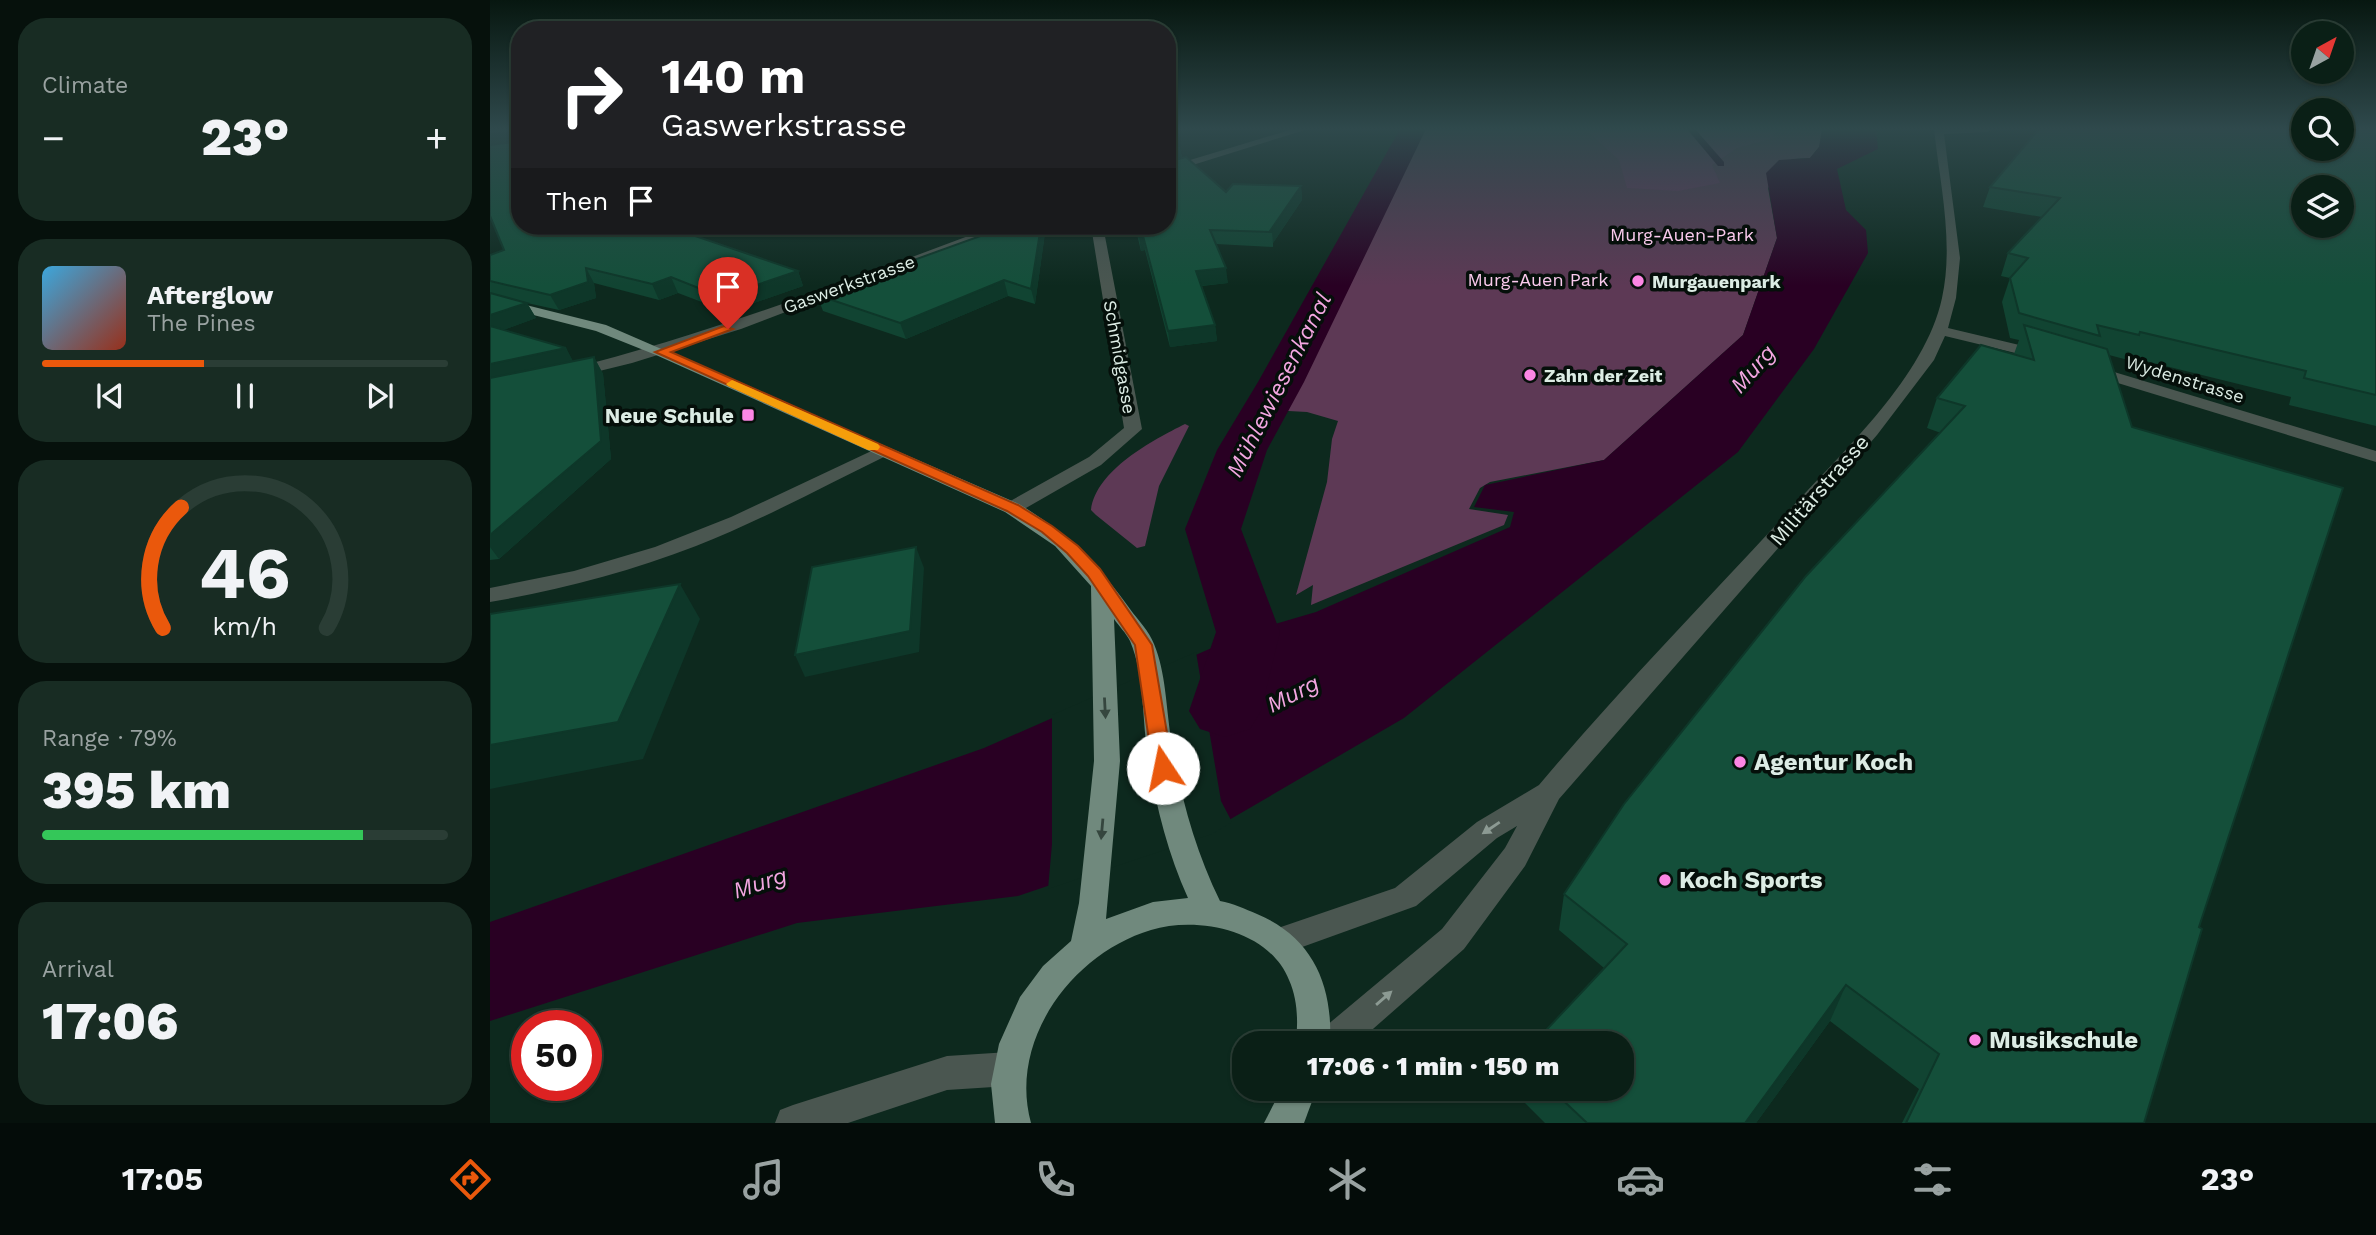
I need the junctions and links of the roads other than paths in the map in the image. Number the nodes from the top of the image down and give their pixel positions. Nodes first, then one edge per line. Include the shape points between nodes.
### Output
1 (1946, 181) edge
2 (981, 235) edge
3 (1099, 235) edge
4 (490, 300) edge
5 (1940, 330) junction
6 (661, 352) junction
7 (553, 377) edge
8 (882, 451) junction
9 (2376, 457) edge
10 (1012, 508) junction
11 (1102, 584) junction
12 (490, 596) edge
13 (1549, 792) junction
14 (1203, 899) junction
15 (1088, 934) junction
16 (1280, 941) junction
17 (1314, 1031) edge
18 (1346, 1031) edge
19 (1009, 1069) junction
20 (1293, 1101) edge
21 (793, 1123) edge
22 (1013, 1123) edge
23 (1282, 1123) edge

1 - 5 street, Militärstrasse via 1954,258
2 - 6 street, Gaswerkstrasse
3 - 10 street, Schmidgasse via 1133,429 1095,461
4 - 6 main road via 601,328
5 - 9 street, Wydenstrasse via 2013,345
5 - 13 street, Militärstrasse via 1926,360 1871,431
6 - 7 street, Gaswerkstrasse
6 - 8 main road
8 - 10 main road
8 - 12 street via 718,530 667,549
10 - 11 main road via 1073,549
11 - 14 main road via 1143,645 1173,812
11 -> 15 main road via 1107,761
13 -> 16 street, Militärstrasse via 1487,830 1405,897
18 -> 13 street, Militärstrasse via 1452,939 1515,857
14 - 15 main road
14 - 16 main road
15 - 19 main road via 1043,989 1021,1026
16 - 17 main road via 1311,991
19 - 21 street via 947,1073
19 - 22 main road
20 - 23 main road

